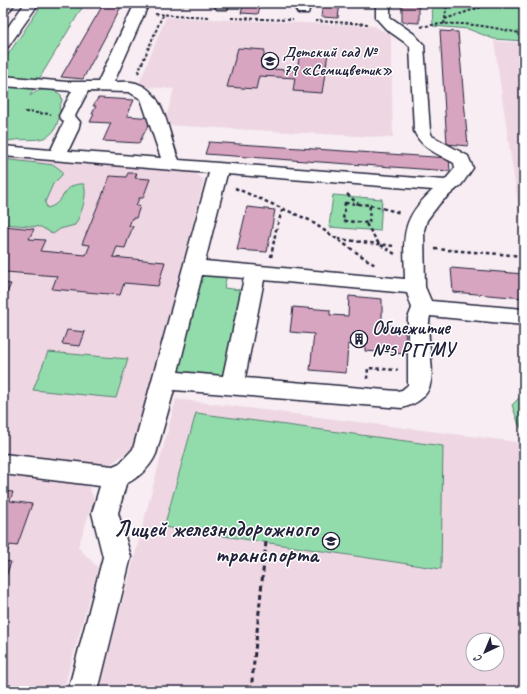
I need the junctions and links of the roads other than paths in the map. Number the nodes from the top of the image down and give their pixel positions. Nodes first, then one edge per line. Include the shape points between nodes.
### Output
1 (8, 3) edge
2 (32, 3) edge
3 (383, 3) edge
4 (139, 8) edge
5 (3, 10) edge
6 (3, 44) edge
7 (3, 81) edge
8 (104, 86) junction
9 (82, 88) junction
10 (3, 151) edge
11 (57, 155) junction
12 (172, 164) junction
13 (217, 175) junction
14 (447, 186) junction
15 (193, 267) junction
16 (262, 273) junction
17 (409, 286) junction
18 (423, 308) junction
19 (524, 317) edge
20 (165, 380) junction
21 (232, 386) junction
22 (3, 464) edge
23 (115, 477) junction
24 (83, 691) edge

1 - 5 main road
2 - 6 main road
3 - 14 main road via 382,18 417,45 422,131 425,138 462,160 464,168 461,174
4 - 8 main road
7 - 9 main road
8 - 9 main road
8 - 12 main road via 132,87 147,96
9 - 11 main road via 67,116 72,122 70,130
10 - 11 main road
11 - 12 main road
12 - 13 main road
13 - 14 main road
13 - 15 main road
14 - 17 main road via 420,216 414,230 414,257
15 - 16 main road
15 - 20 main road
16 - 17 main road
16 - 21 main road
17 - 18 main road
18 - 19 main road
18 - 21 main road via 419,318 418,391 410,398 397,400
20 - 21 main road
20 - 23 main road via 144,454 129,470
22 - 23 main road
23 - 24 main road via 105,513 117,557

